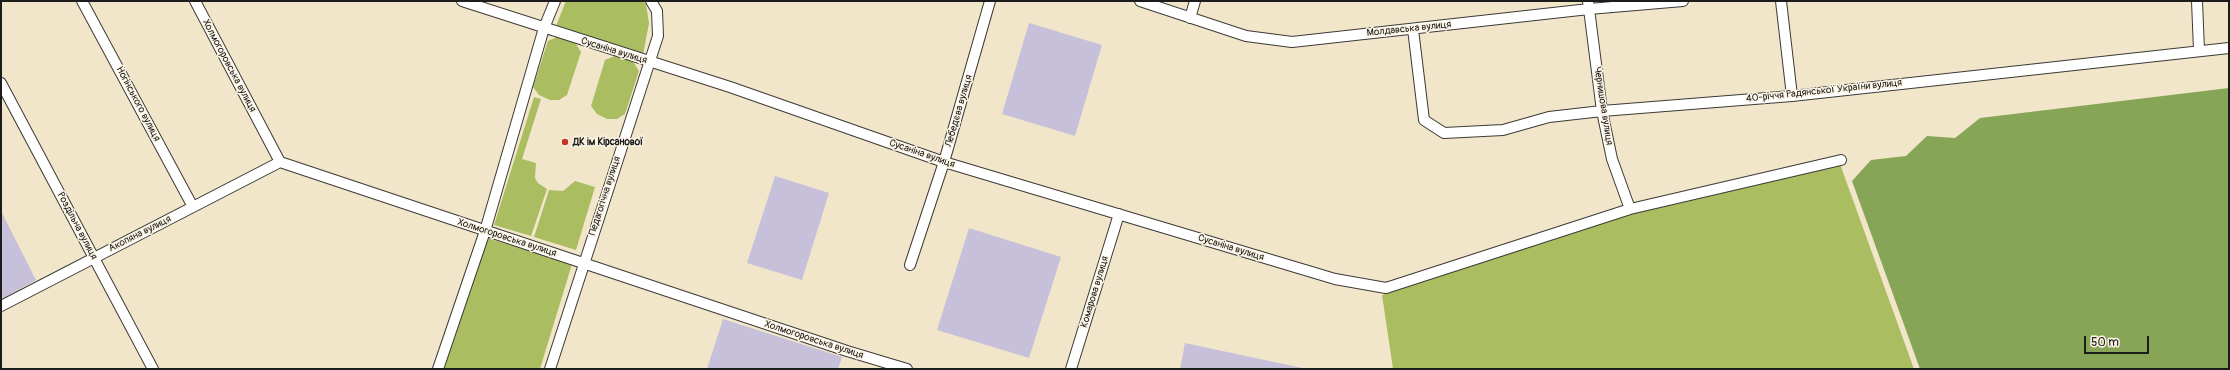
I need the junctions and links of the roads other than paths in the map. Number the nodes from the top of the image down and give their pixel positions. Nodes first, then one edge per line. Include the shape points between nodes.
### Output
1 (82, 1) edge
2 (195, 1) edge
3 (462, 1) edge
4 (555, 1) edge
5 (651, 1) edge
6 (990, 1) edge
7 (1140, 1) edge
8 (1195, 1) edge
9 (1684, 1) edge
10 (1781, 1) edge
11 (2197, 1) edge
12 (1588, 5) edge
13 (1190, 18) junction
14 (544, 28) junction
15 (1413, 29) junction
16 (2229, 48) edge
17 (2199, 50) junction
18 (649, 62) junction
19 (1, 83) edge
20 (1792, 96) junction
21 (1602, 111) junction
22 (1841, 160) dead end
23 (280, 162) junction
24 (944, 162) junction
25 (193, 207) junction
26 (1630, 209) junction
27 (1119, 214) junction
28 (485, 231) junction
29 (94, 258) junction
30 (584, 263) junction
31 (910, 265) dead end
32 (1, 306) edge
33 (153, 369) edge
34 (438, 369) edge
35 (550, 369) edge
36 (907, 369) edge
37 (1071, 369) edge

1 - 25 street, Ногінського вулиця
2 - 23 street, Холмогоровська вулиця
3 - 14 street, Сусаніна вулиця
4 - 14 street
5 - 18 street, Педагогічна вулиця via 657,11 658,36
6 - 24 street, Лебедєва вулиця
7 - 13 street, Молдавська вулиця
8 - 13 street
9 - 12 street, Молдавська вулиця
10 - 20 street
11 - 17 street
12 - 15 street, Молдавська вулиця
12 - 21 street, Чернишова вулиця
13 - 15 street, Молдавська вулиця via 1246,36 1292,42
14 - 18 street, Сусаніна вулиця
14 - 28 street
15 - 21 street, 40-річчя Радянської України вулиця via 1424,120 1444,133 1503,130 1549,117
16 - 17 street, 40-річчя Радянської України вулиця
17 - 20 street, 40-річчя Радянської України вулиця
18 - 24 street, Сусаніна вулиця via 730,87
18 - 30 street, Педагогічна вулиця
19 - 29 street, Роздільна вулиця
20 - 21 street, 40-річчя Радянської України вулиця
21 - 26 street, Чернишова вулиця via 1612,159
22 - 26 street
23 - 25 street, Акопяна вулиця
23 - 28 street, Холмогоровська вулиця
24 - 27 street, Сусаніна вулиця
24 - 31 street, Лебедєва вулиця
25 - 29 street, Акопяна вулиця
26 - 27 street, Сусаніна вулиця via 1386,288 1335,279
27 - 37 street, Комарова вулиця
28 - 30 street, Холмогоровська вулиця
28 - 34 street
29 - 32 street, Акопяна вулиця
29 - 33 street, Роздільна вулиця
30 - 35 street, Педагогічна вулиця
30 - 36 street, Холмогоровська вулиця

